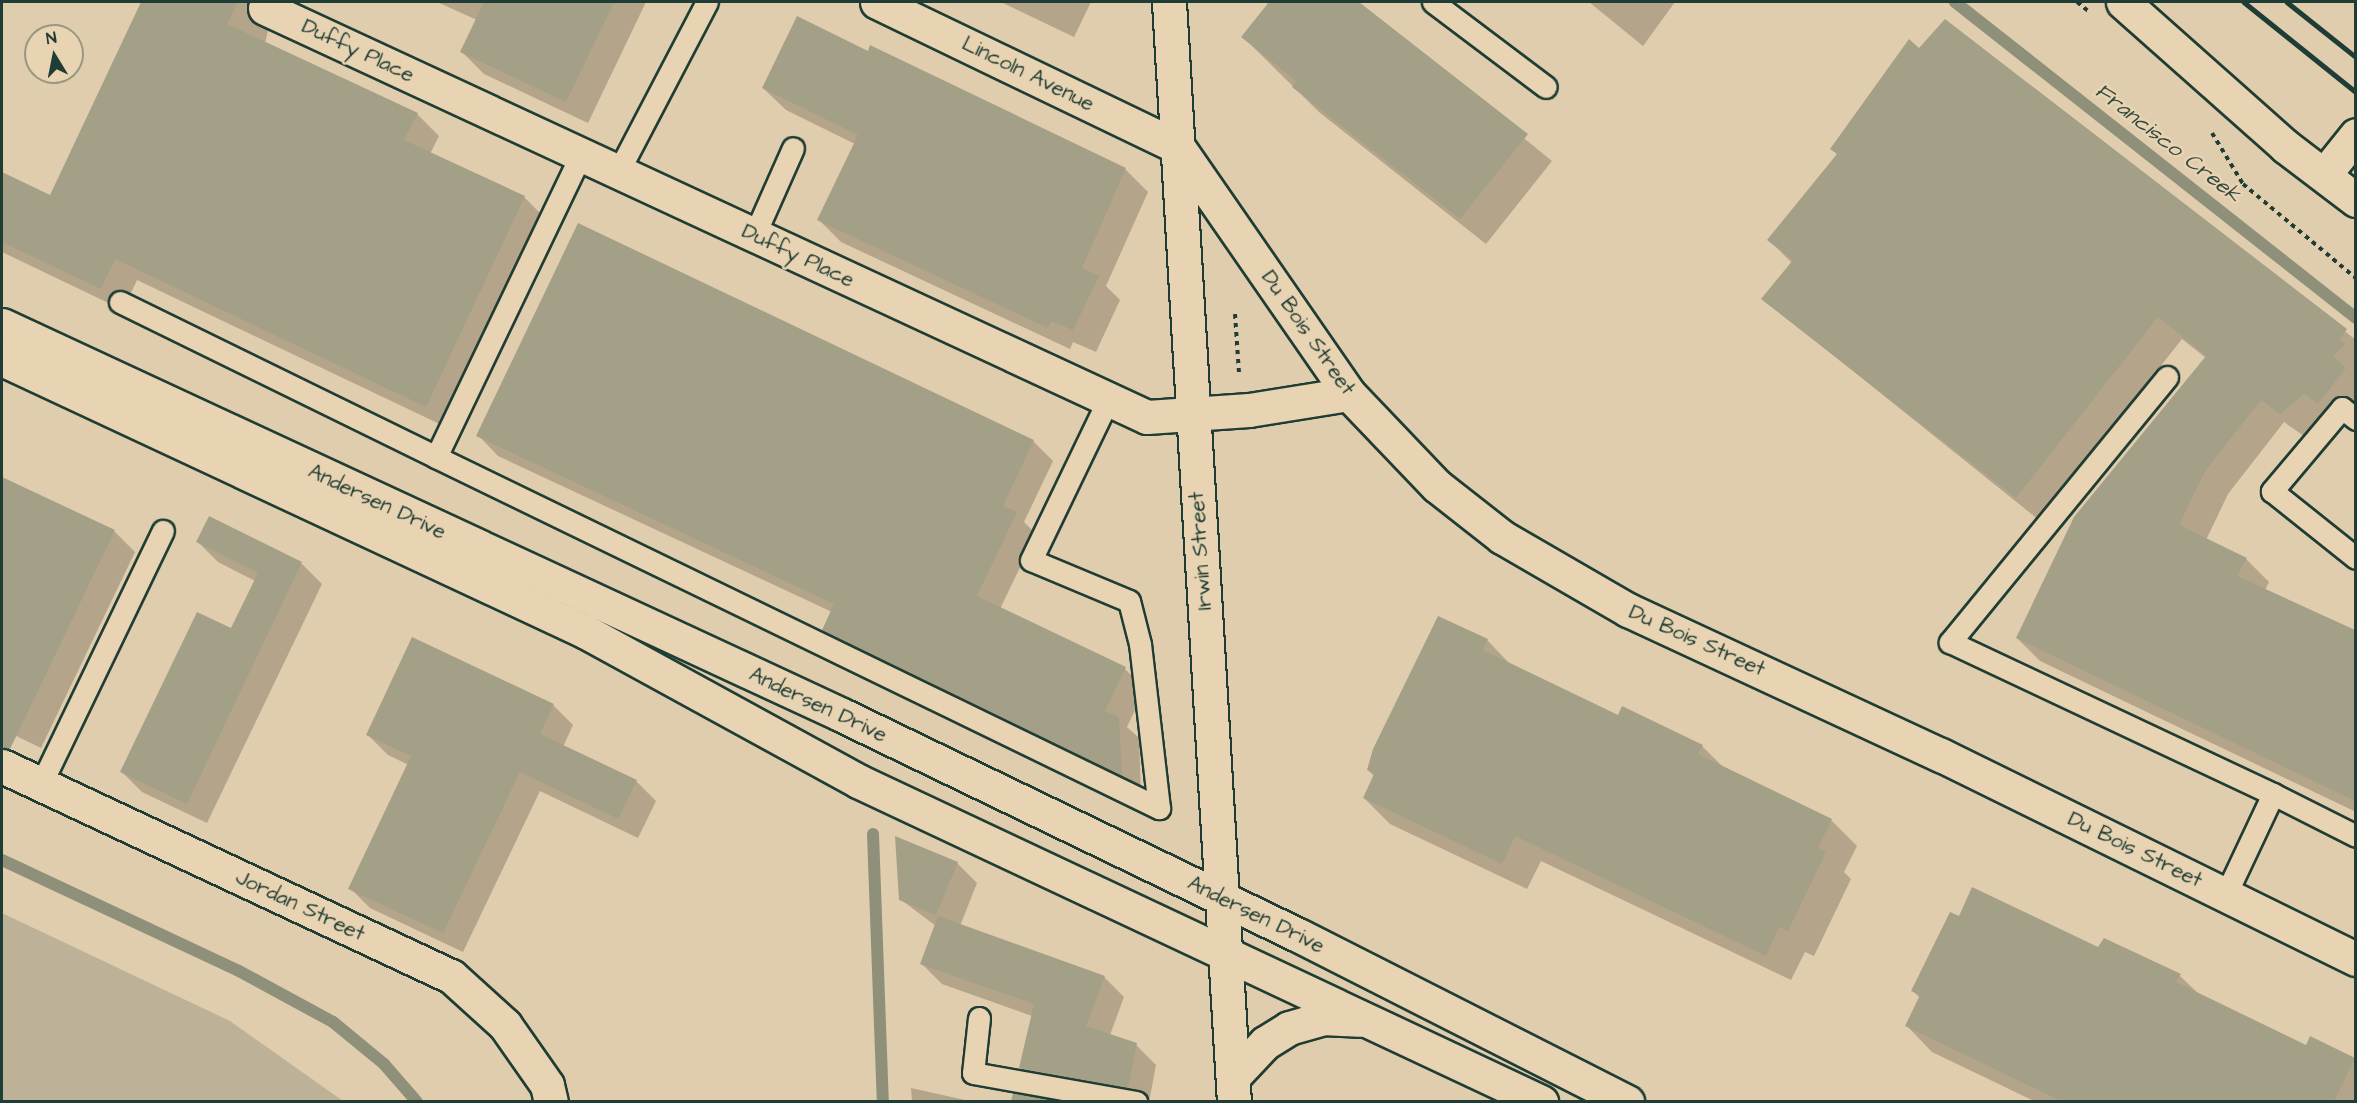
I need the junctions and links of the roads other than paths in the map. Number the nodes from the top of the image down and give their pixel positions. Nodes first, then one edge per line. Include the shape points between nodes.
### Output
1 (707, 2) edge
2 (877, 2) edge
3 (1169, 2) edge
4 (1435, 2) edge
5 (2123, 2) edge
6 (265, 8) dead end
7 (1546, 87) dead end
8 (2355, 135) edge
9 (1178, 147) junction
10 (793, 148) dead end
11 (581, 155) junction
12 (618, 172) junction
13 (2324, 175) junction
14 (2355, 200) edge
15 (754, 236) junction
16 (120, 302) dead end
17 (2, 325) edge
18 (2, 359) edge
19 (2167, 377) dead end
20 (1349, 394) junction
21 (1108, 400) junction
22 (1192, 415) junction
23 (2355, 419) edge
24 (436, 457) junction
25 (163, 531) dead end
26 (2355, 558) edge
27 (2, 766) edge
28 (41, 784) junction
29 (2273, 794) junction
30 (2355, 836) edge
31 (2226, 894) junction
32 (1224, 900) junction
33 (1228, 954) junction
34 (2355, 960) edge
35 (979, 1018) dead end
36 (1367, 1020) junction
37 (1233, 1089) edge
38 (551, 1101) edge
39 (1136, 1101) edge
40 (1541, 1101) edge
41 (1627, 1101) edge

1 - 12 lane
2 - 9 street, Lincoln Avenue
3 - 9 street, Irwin Street
4 - 7 lane
5 - 13 street
6 - 11 street, Duffy Place
8 - 13 street
9 - 20 street, Du Bois Street
9 - 22 street, Irwin Street
10 - 15 lane
11 - 12 street, Duffy Place
11 - 24 lane
12 - 15 street, Duffy Place
13 - 14 street
15 - 21 street, Duffy Place
16 - 24 lane
17 - 32 street, Andersen Drive via 842,715
18 - 33 street, Andersen Drive via 585,632 858,782
19 - 29 lane via 1950,642
20 - 22 street, Duffy Place
20 - 31 street, Du Bois Street via 1437,486 1502,537 1618,604
21 - 22 street, Duffy Place via 1147,417
21 - 24 lane via 1031,560 1129,601 1140,644 1159,808
22 - 32 street, Irwin Street
23 - 26 lane via 2342,408 2272,491
25 - 28 lane
27 - 28 street, Jordan Street
28 - 38 street, Jordan Street via 451,976 504,1025 547,1085
29 - 30 lane
29 - 31 lane
31 - 34 street, Du Bois Street
32 - 33 street, Irwin Street
32 - 41 street, Andersen Drive
33 - 36 street, Andersen Drive
33 - 37 street, Irwin Street
35 - 39 lane via 973,1073
36 - 37 street via 1323,1018 1289,1028 1265,1043
36 - 40 street, Andersen Drive

